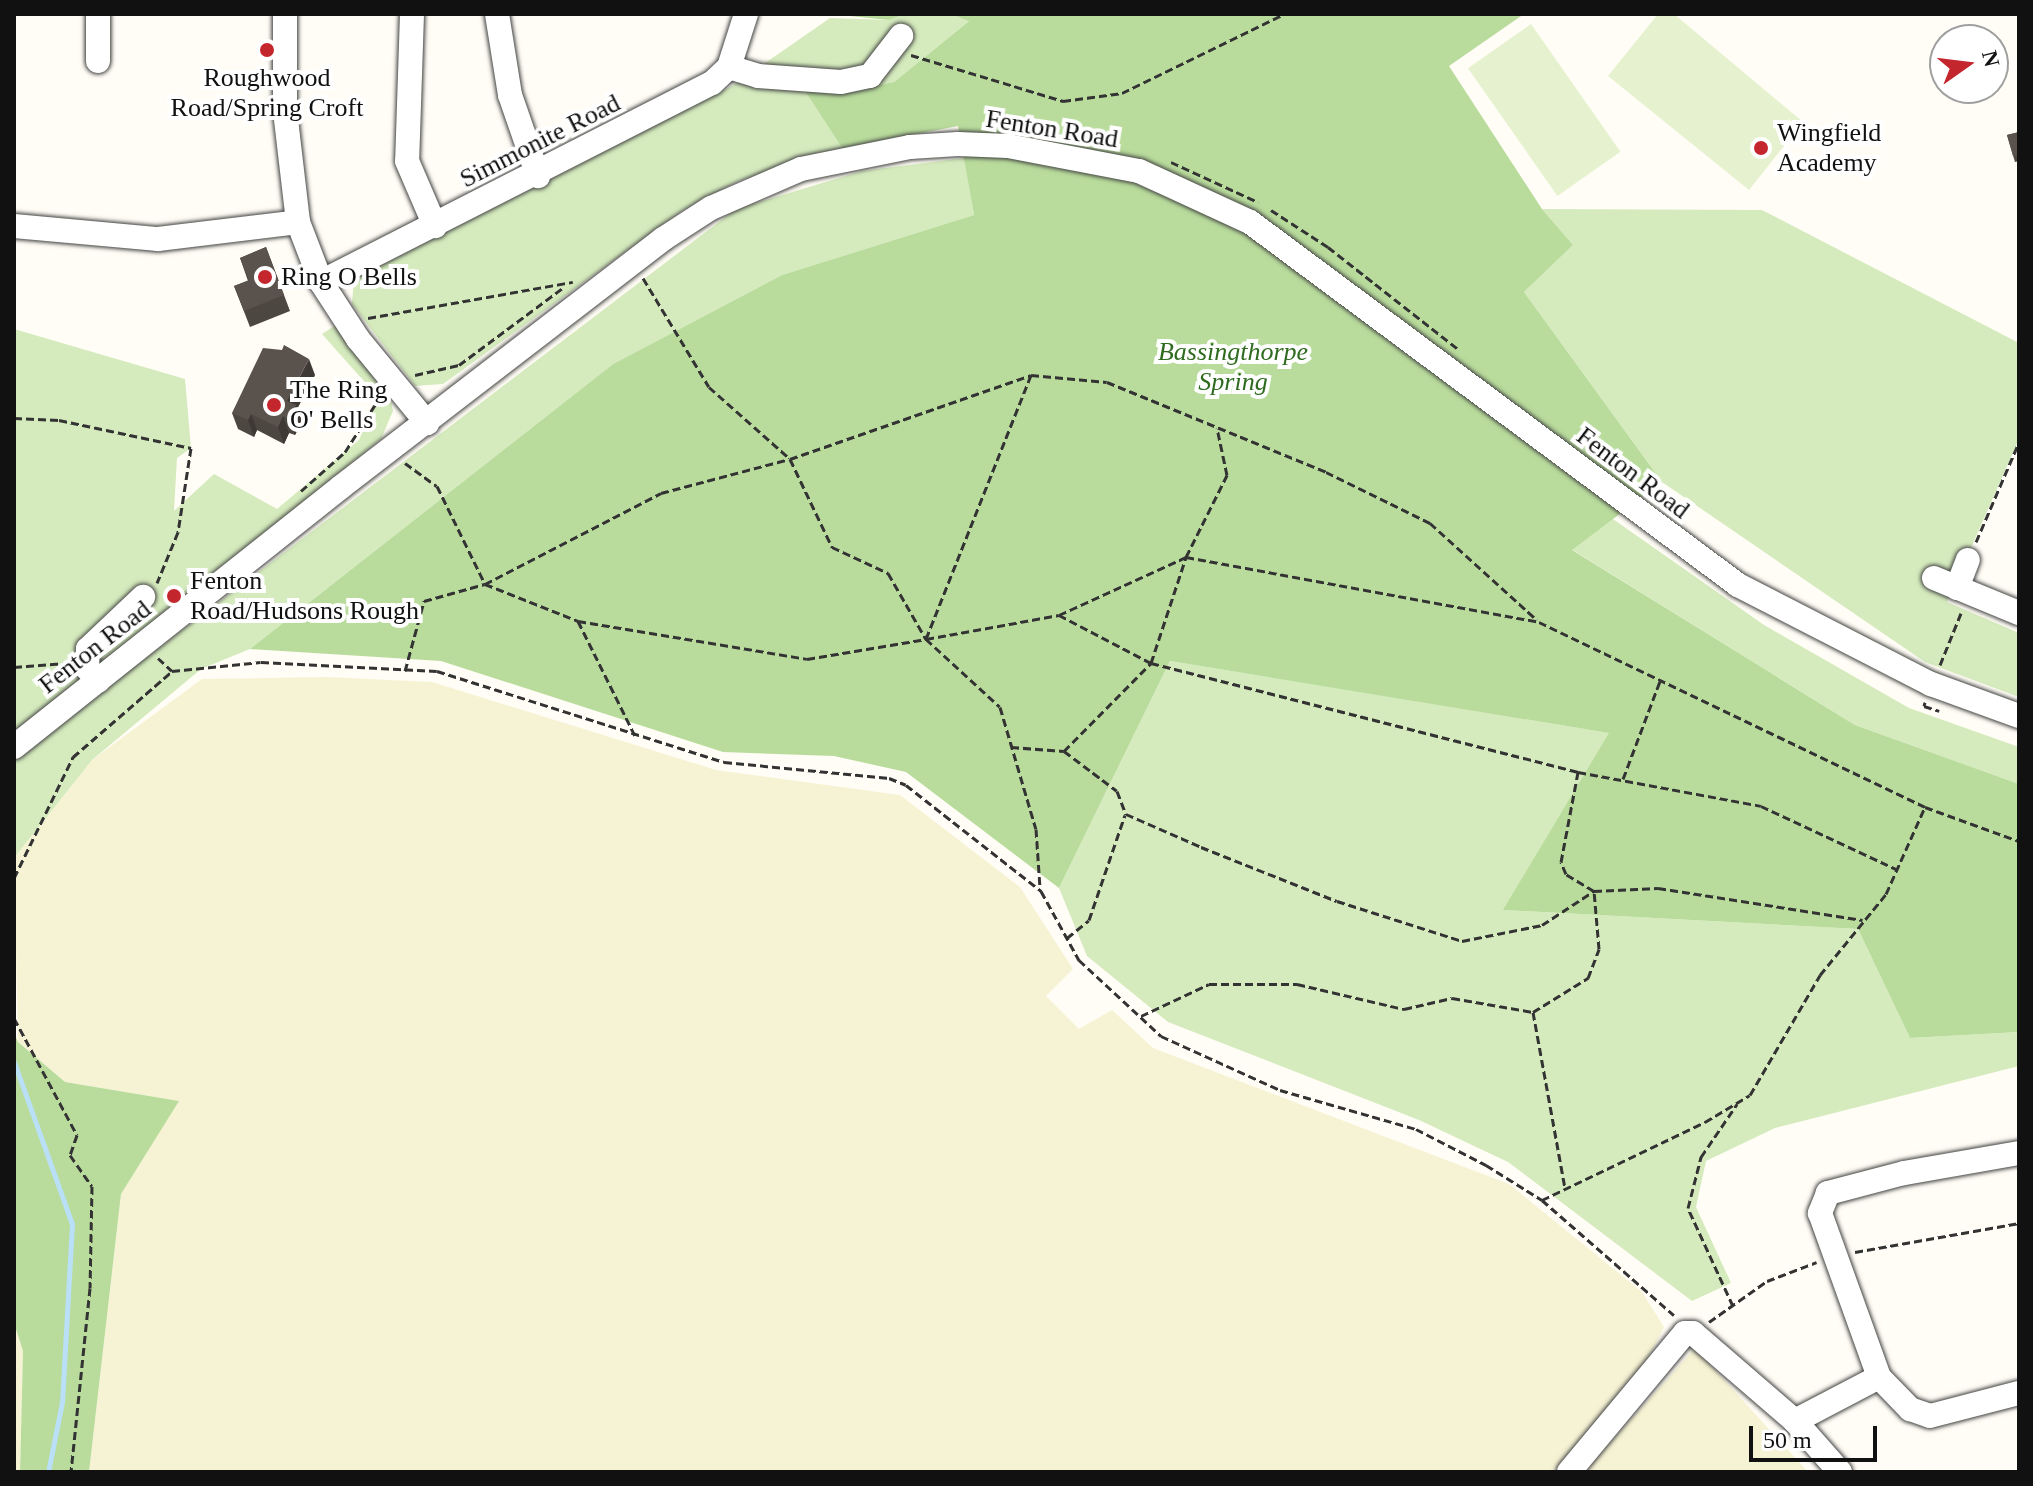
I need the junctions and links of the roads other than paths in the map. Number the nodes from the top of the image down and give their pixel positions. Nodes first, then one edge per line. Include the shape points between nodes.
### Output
1 (98, 14) edge
2 (285, 14) edge
3 (412, 14) edge
4 (497, 14) edge
5 (746, 14) edge
6 (896, 46) road end
7 (98, 61) dead end
8 (729, 67) junction
9 (538, 176) junction
10 (298, 222) junction
11 (14, 226) edge
12 (435, 226) junction
13 (321, 282) junction
14 (427, 423) junction
15 (1968, 560) road end
16 (1934, 578) dead end
17 (1963, 591) junction
18 (143, 597) road end
19 (2019, 613) edge
20 (98, 681) junction
21 (2019, 716) edge
22 (14, 747) edge
23 (2019, 1153) edge
24 (1879, 1377) junction
25 (2019, 1393) edge
26 (1795, 1421) junction
27 (1569, 1472) edge
28 (1840, 1472) edge

1 - 7 street
2 - 10 street via 285,111
3 - 12 street via 407,161
4 - 9 street via 510,95
5 - 8 street
6 - 8 street via 870,76 841,82 758,76
8 - 9 street, Simmonite Road via 712,83
9 - 12 street, Simmonite Road
10 - 11 street via 158,239
10 - 13 street
12 - 13 street, Simmonite Road
13 - 14 street
14 - 20 street, Fenton Road
14 - 21 street, Fenton Road via 611,280 735,197 801,169 849,157 910,147 1008,146 1139,171 1250,222 1738,585 1931,684
15 - 17 street
16 - 17 street
17 - 19 street
18 - 20 street via 93,640 85,660
20 - 22 street, Fenton Road
23 - 24 street via 1828,1193 1820,1213
24 - 25 street via 1910,1409 1930,1416
24 - 26 street
26 - 27 street via 1693,1333 1685,1333
26 - 28 street

